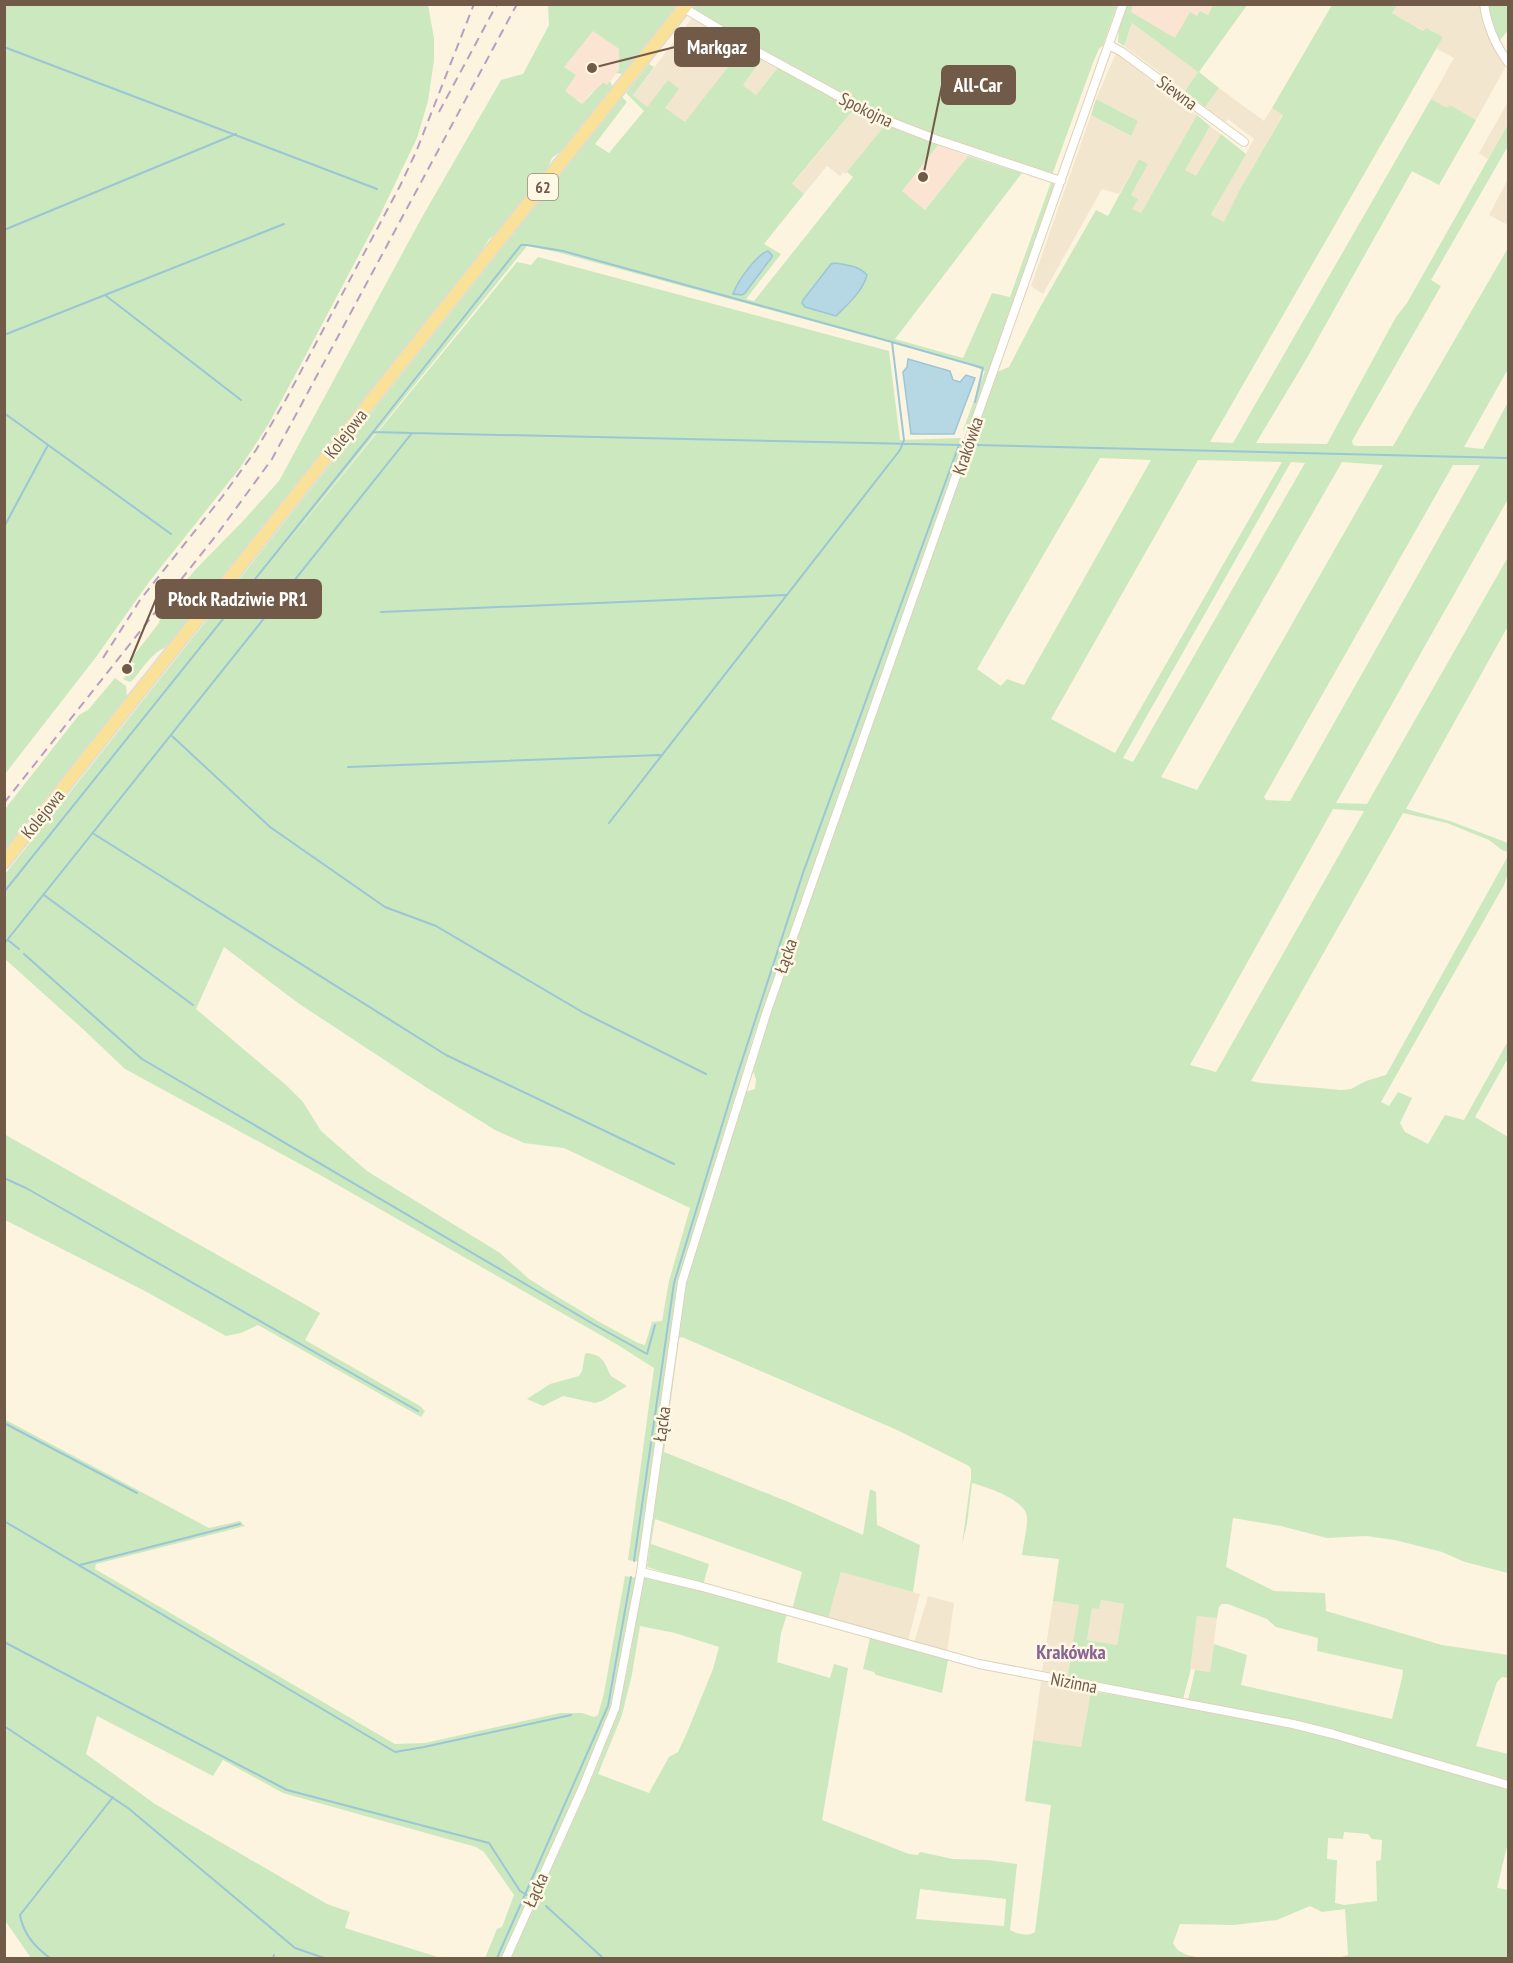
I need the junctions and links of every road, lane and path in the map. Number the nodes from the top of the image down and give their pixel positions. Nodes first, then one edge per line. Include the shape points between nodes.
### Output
1 (1123, 4) edge
2 (1484, 4) edge
3 (686, 6) edge
4 (1109, 45) junction
5 (1509, 62) edge
6 (1245, 142) dead end
7 (1061, 181) junction
8 (4, 862) edge
9 (811, 886) joint
10 (641, 1572) junction
11 (1509, 1785) edge
12 (506, 1959) edge

1 - 4 street, Krakówka
2 - 5 street via 1494,37
3 - 7 street, Spokojna via 754,50 873,116
3 - 8 main road, Kolejowa / 62
4 - 6 street, Siewna
4 - 7 street, Krakówka
7 - 9 street, Krakówka
9 - 10 street, Łącka via 767,1011 682,1282
10 - 11 street, Nizinna via 979,1664 1282,1722
10 - 12 street, Łącka via 615,1707

